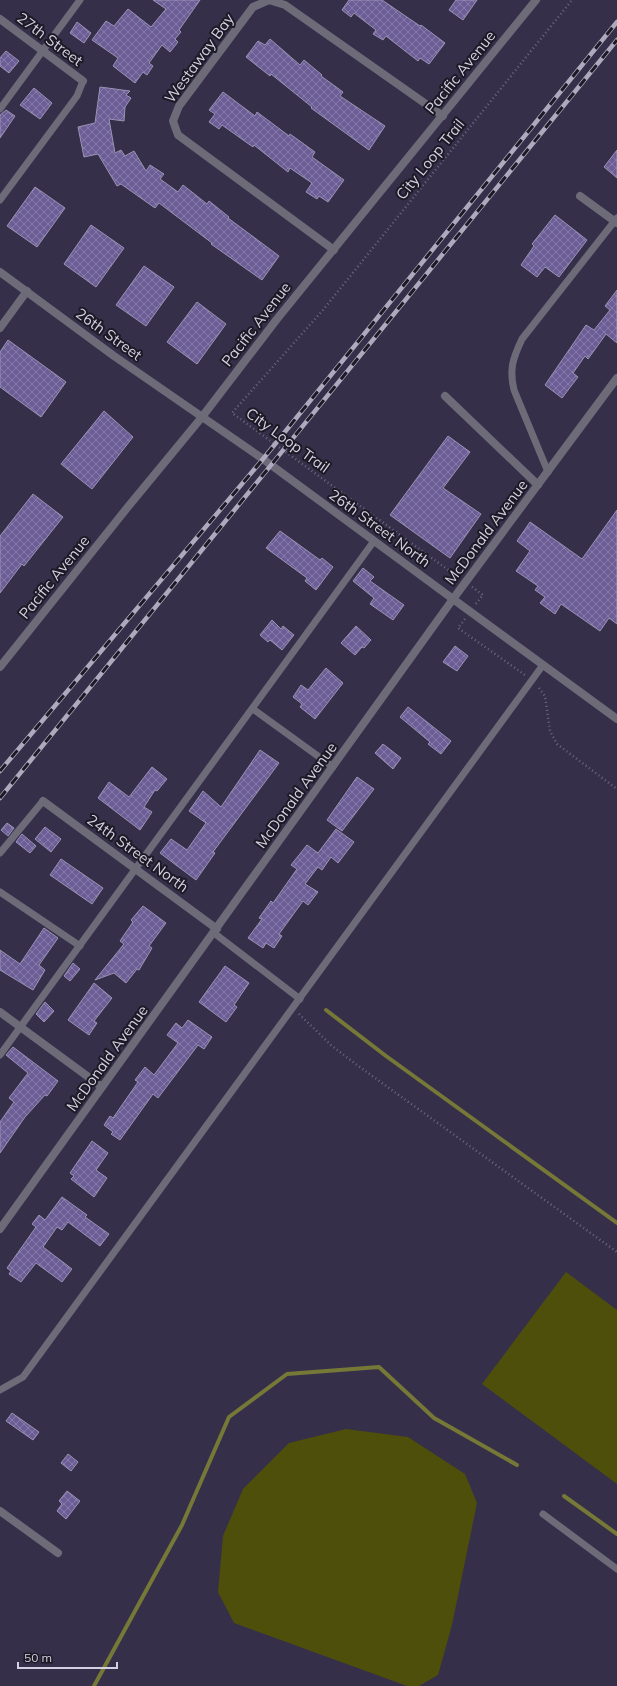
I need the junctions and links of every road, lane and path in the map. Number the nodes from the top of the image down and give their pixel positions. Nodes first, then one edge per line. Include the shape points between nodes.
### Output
1 (80, 0) edge
2 (536, 0) edge
3 (572, 0) edge
4 (0, 19) edge
5 (44, 50) junction
6 (83, 81) joint
7 (0, 109) edge
8 (443, 116) junction
9 (580, 196) dead end
10 (0, 200) edge
11 (616, 221) edge
12 (334, 250) junction
13 (0, 272) edge
14 (27, 291) junction
15 (0, 328) edge
16 (617, 378) edge
17 (446, 396) dead end
18 (202, 417) junction
19 (548, 472) junction
20 (538, 485) junction
21 (374, 541) junction
22 (466, 583) junction
23 (453, 599) junction
24 (471, 612) junction
25 (543, 665) junction
26 (0, 667) edge
27 (533, 681) junction
28 (253, 709) junction
29 (617, 719) edge
30 (333, 767) junction
31 (617, 788) edge
32 (43, 801) joint
33 (0, 853) edge
34 (136, 869) junction
35 (0, 892) edge
36 (215, 931) junction
37 (80, 946) junction
38 (300, 999) junction
39 (293, 1008) junction
40 (0, 1012) edge
41 (21, 1027) junction
42 (0, 1055) edge
43 (102, 1087) junction
44 (0, 1229) edge
45 (617, 1252) edge
46 (0, 1390) edge
47 (0, 1511) edge
48 (543, 1514) dead end
49 (58, 1553) dead end
50 (617, 1569) edge

1 - 5 lane
2 - 8 street, Pacific Avenue
3 - 22 path, City Loop Trail via 322,310 232,413
4 - 5 street, 27th Street
5 - 6 street, 27th Street
5 - 7 lane
6 - 10 lane via 77,96
8 - 12 street, Pacific Avenue
8 - 12 street, Westaway Bay via 285,5 269,0 253,7 179,106 173,122 178,135
9 - 11 street
11 - 19 lane via 522,339 514,356 511,376 514,390
12 - 18 street, Pacific Avenue
13 - 14 street, 26th Street
14 - 15 street
14 - 18 street, 26th Street
16 - 19 street, McDonald Avenue
17 - 20 street
18 - 21 street, 26th Street North
18 - 26 street, Pacific Avenue
19 - 20 street, McDonald Avenue
20 - 22 street, McDonald Avenue
21 - 23 street, 26th Street North
21 - 28 lane
22 - 23 street, McDonald Avenue
22 - 24 path, City Loop Trail via 482,595
23 - 24 street, 26th Street North
23 - 30 street, McDonald Avenue
24 - 25 street, 26th Street North
24 - 27 path, City Loop Trail via 458,628
25 - 27 lane
25 - 29 street, 26th Street North
27 - 31 path, City Loop Trail via 545,696 550,731 557,744
27 - 38 lane
28 - 30 lane
28 - 34 lane
30 - 36 street, McDonald Avenue
32 - 33 lane
32 - 34 street, 24th Street North
34 - 36 street, 24th Street North
34 - 37 lane
35 - 37 lane
36 - 38 lane
36 - 43 street, McDonald Avenue
37 - 41 lane
38 - 39 lane
39 - 45 path via 332,1046 357,1065
39 - 46 lane via 24,1377
40 - 41 street
41 - 42 lane
41 - 43 street
43 - 44 street, McDonald Avenue
47 - 49 street
48 - 50 lane

